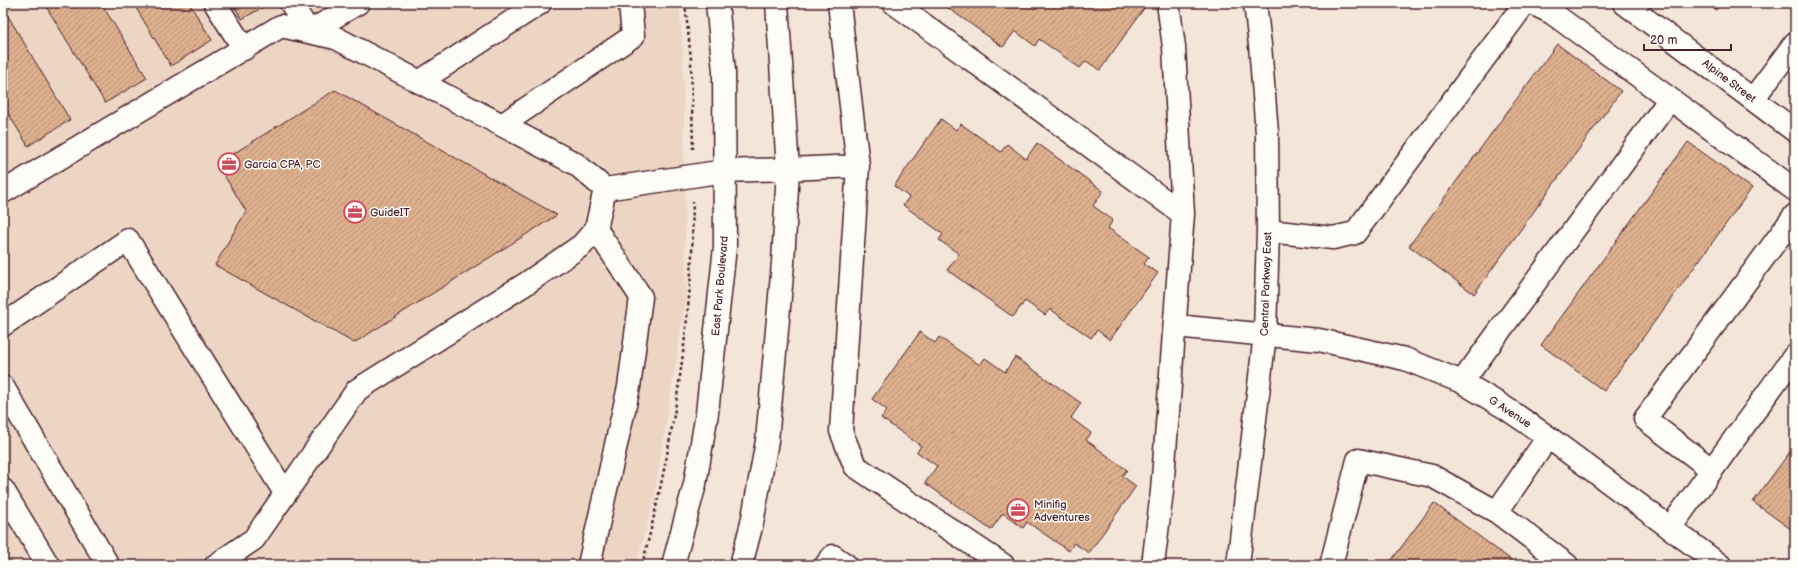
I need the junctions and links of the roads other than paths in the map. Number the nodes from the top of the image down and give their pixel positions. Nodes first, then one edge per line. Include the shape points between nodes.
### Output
1 (215, 3) edge
2 (291, 3) edge
3 (358, 3) edge
4 (540, 3) edge
5 (630, 3) edge
6 (717, 3) edge
7 (777, 3) edge
8 (839, 3) edge
9 (894, 3) edge
10 (1168, 3) edge
11 (1255, 3) edge
12 (1525, 3) edge
13 (1532, 3) edge
14 (1624, 3) edge
15 (309, 32) junction
16 (1795, 43) edge
17 (244, 48) junction
18 (419, 82) junction
19 (1670, 99) junction
20 (1753, 100) junction
21 (502, 125) junction
22 (1795, 131) edge
23 (858, 166) junction
24 (788, 169) junction
25 (725, 170) junction
26 (605, 189) junction
27 (1795, 190) edge
28 (3, 192) edge
29 (1183, 214) junction
30 (1795, 215) edge
31 (596, 228) junction
32 (1268, 231) junction
33 (3, 325) edge
34 (1175, 326) junction
35 (1265, 334) junction
36 (1795, 355) edge
37 (1462, 382) junction
38 (3, 387) edge
39 (1548, 437) junction
40 (1712, 469) junction
41 (3, 490) edge
42 (285, 493) junction
43 (1497, 512) junction
44 (1670, 528) junction
45 (48, 565) edge
46 (108, 565) edge
47 (216, 565) edge
48 (589, 565) edge
49 (673, 565) edge
50 (741, 565) edge
51 (826, 565) edge
52 (846, 565) edge
53 (1003, 565) edge
54 (1153, 565) edge
55 (1238, 565) edge
56 (1331, 565) edge
57 (1567, 565) edge
58 (1720, 565) edge

1 - 17 street
2 - 15 street
3 - 15 street
4 - 18 street
5 - 21 street via 633,36
6 - 25 street, East Park Boulevard via 724,71
7 - 24 street
8 - 23 street
9 - 29 street
10 - 29 street via 1174,47
11 - 32 street, Central Parkway East via 1267,133
12 - 32 street via 1355,233 1333,238
13 - 19 street via 1552,12
14 - 20 street, Alpine Street
15 - 17 street via 281,26
15 - 18 street via 336,38
16 - 20 street
17 - 28 street
18 - 21 street
19 - 27 street
19 - 37 street
20 - 22 street, Alpine Street
21 - 26 street via 576,164
23 - 24 street
23 - 53 street via 842,431 855,466
24 - 25 street
24 - 50 street via 783,263 767,441 752,523
25 - 26 street
25 - 49 street, East Park Boulevard via 725,247 707,413 694,484
26 - 31 street
29 - 34 street
30 - 40 street via 1645,419
31 - 42 street via 582,245 527,283 357,390
31 - 48 street via 641,297 629,387
32 - 35 street, Central Parkway East
33 - 42 street via 128,240
34 - 35 street, G Avenue
34 - 54 street via 1162,491
35 - 37 street, G Avenue via 1319,340 1405,359
35 - 55 street, Central Parkway East
36 - 40 street
37 - 39 street, G Avenue
38 - 46 street
39 - 43 street
39 - 44 street, G Avenue
40 - 44 street
41 - 45 street
42 - 47 street via 254,539
43 - 56 street via 1432,476 1358,460
43 - 57 street
44 - 58 street, G Avenue
51 - 52 street via 833,556

